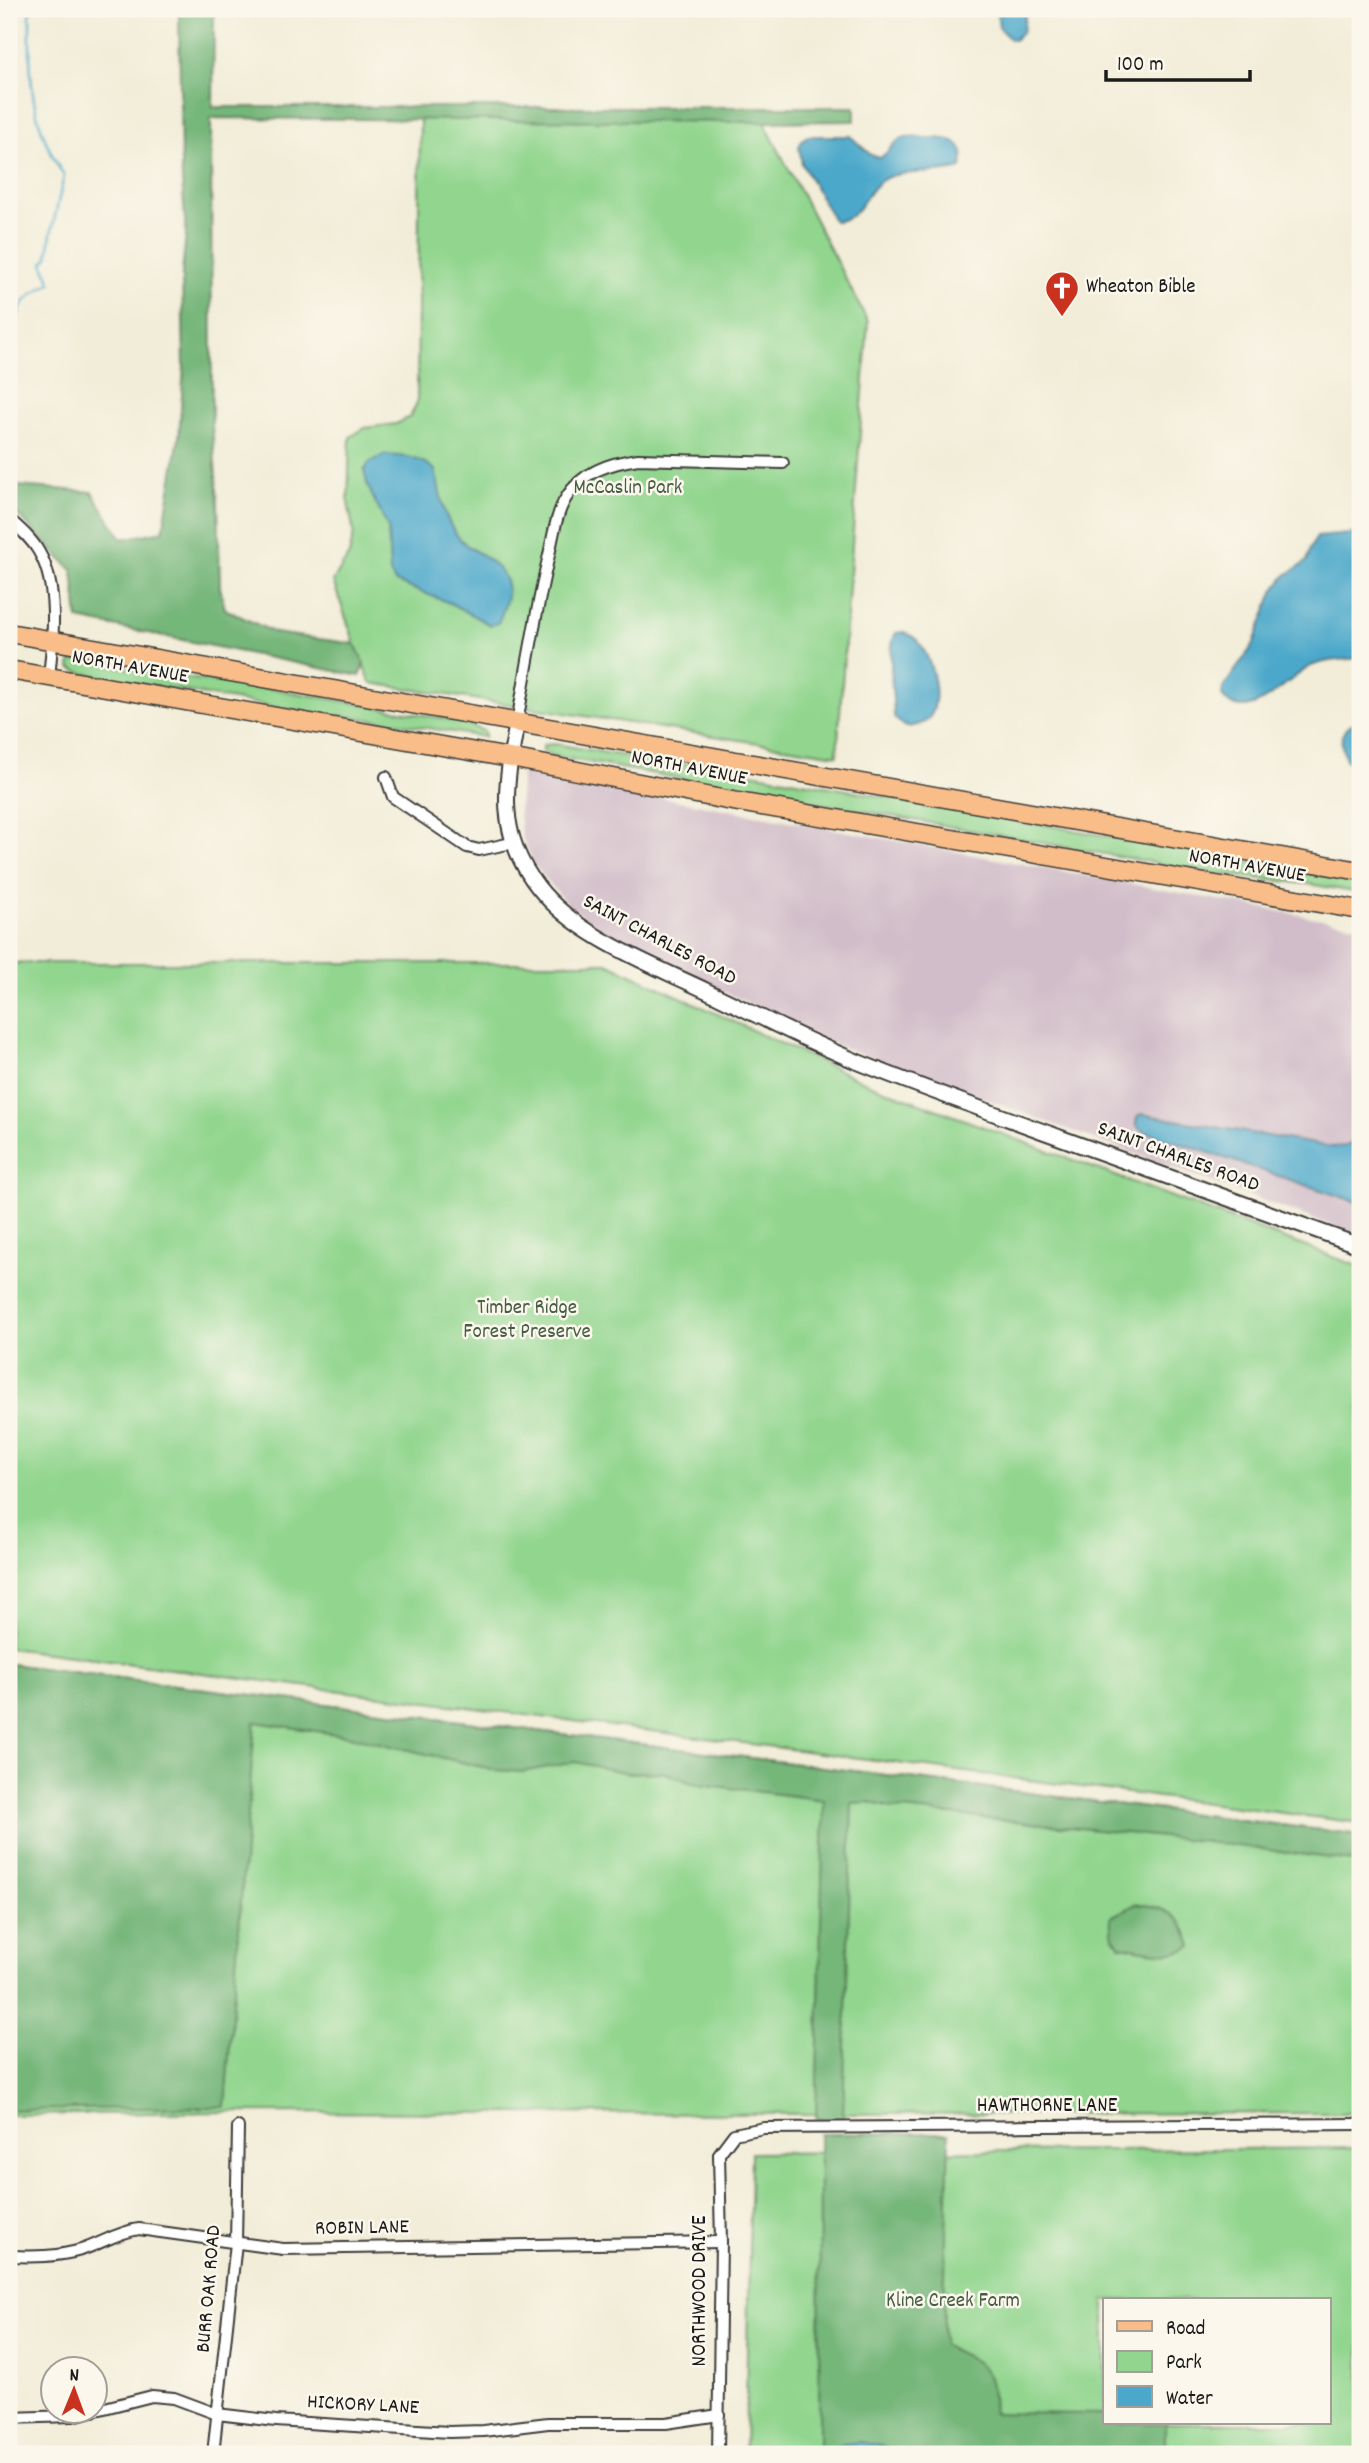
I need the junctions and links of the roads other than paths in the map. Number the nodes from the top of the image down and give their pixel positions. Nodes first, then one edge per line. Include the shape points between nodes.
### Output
1 (783, 463) dead end
2 (9, 519) edge
3 (9, 633) edge
4 (53, 641) junction
5 (9, 670) edge
6 (49, 677) junction
7 (517, 723) junction
8 (510, 758) junction
9 (386, 777) dead end
10 (512, 843) junction
11 (1360, 871) edge
12 (1360, 910) edge
13 (1360, 1247) edge
14 (1360, 2124) edge
15 (238, 2127) dead end
16 (734, 2133) joint
17 (721, 2242) junction
18 (236, 2243) junction
19 (9, 2256) edge
20 (217, 2414) junction
21 (719, 2414) junction
22 (9, 2418) edge
23 (213, 2454) edge
24 (718, 2454) edge

1 - 7 street, SAINT CHARLES ROAD via 638,459 614,462 588,475 565,498 554,533
2 - 4 street via 38,549 46,565
3 - 4 main road, NORTH AVENUE
4 - 6 street
4 - 7 main road, NORTH AVENUE
5 - 6 main road, NORTH AVENUE
6 - 8 main road, NORTH AVENUE
7 - 8 street, SAINT CHARLES ROAD
7 - 11 main road, NORTH AVENUE
8 - 10 street, SAINT CHARLES ROAD via 507,800
8 - 12 main road, NORTH AVENUE
9 - 10 street via 393,797 467,848
10 - 13 street, SAINT CHARLES ROAD via 551,903 579,925 762,1018 929,1089
14 - 16 street, HAWTHORNE LANE via 764,2128
15 - 18 street, BURR OAK ROAD
16 - 17 street, NORTHWOOD DRIVE via 719,2154
17 - 18 street, ROBIN LANE via 310,2249
17 - 21 street, NORTHWOOD DRIVE
18 - 19 street, ROBIN LANE via 139,2229 70,2253
18 - 20 street, BURR OAK ROAD
20 - 21 street, HICKORY LANE via 463,2432 548,2423 666,2423
20 - 22 street, HICKORY LANE via 174,2398 152,2396 73,2416
20 - 23 street, BURR OAK ROAD
21 - 24 street, NORTHWOOD DRIVE

